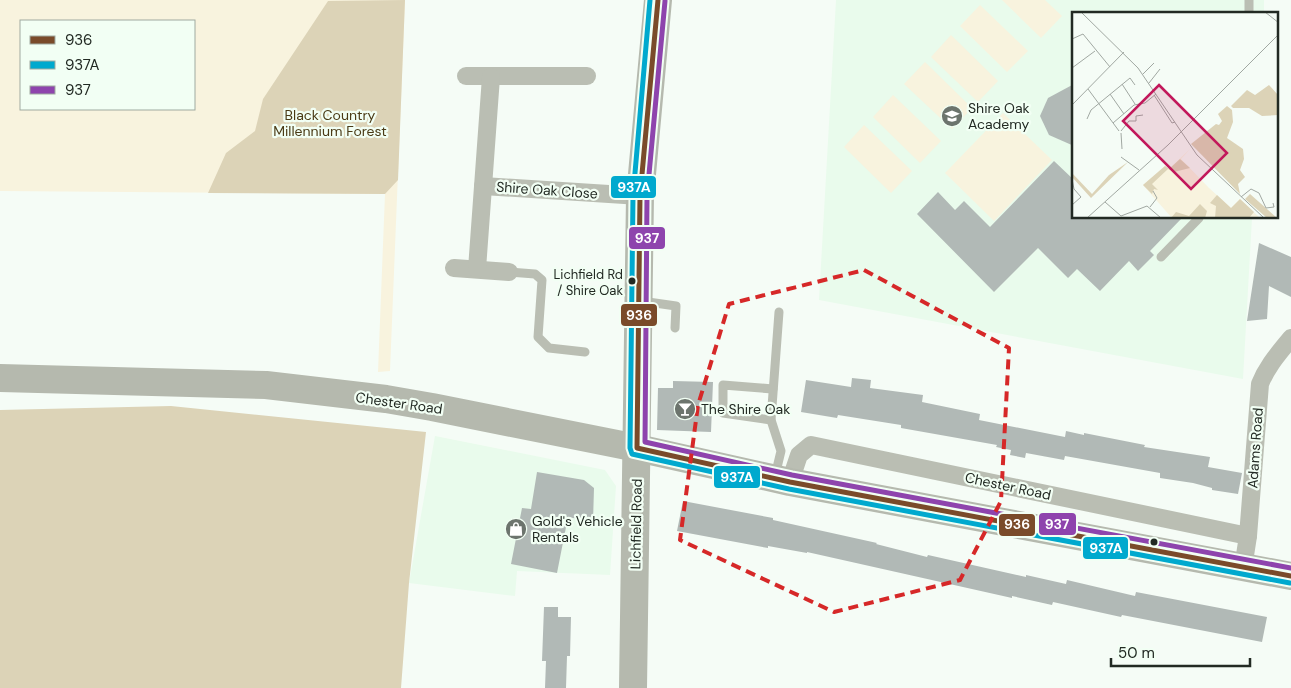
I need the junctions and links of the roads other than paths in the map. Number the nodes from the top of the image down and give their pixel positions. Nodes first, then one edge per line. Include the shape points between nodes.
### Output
1 (658, 0) edge
2 (466, 76) dead end
3 (587, 76) dead end
4 (491, 77) junction
5 (483, 186) junction
6 (640, 196) junction
7 (1198, 219) edge
8 (1161, 257) dead end
9 (454, 268) dead end
10 (477, 269) junction
11 (509, 272) joint
12 (639, 301) junction
13 (779, 312) dead end
14 (675, 328) dead end
15 (1291, 338) edge
16 (585, 352) dead end
17 (0, 378) edge
18 (772, 389) junction
19 (771, 420) junction
20 (637, 448) junction
21 (782, 480) junction
22 (1248, 536) junction
23 (1243, 568) junction
24 (1291, 576) edge
25 (634, 688) edge

1 - 6 highway, Lichfield Road
2 - 4 street
3 - 4 street
4 - 5 street, Shire Oak Close
5 - 6 street, Shire Oak Close
5 - 10 street, Shire Oak Close
6 - 12 highway, Lichfield Road
7 - 8 lane
9 - 10 street
10 - 11 street
11 - 16 lane via 535,274 542,280 538,337 549,348
12 - 14 lane via 676,306
12 - 20 highway, Lichfield Road
13 - 18 lane
15 - 22 street, Adams Road via 1276,355 1260,384
17 - 20 highway, Chester Road via 266,385 386,399
18 - 19 lane
18 - 19 lane via 723,385 723,413
19 - 21 lane via 781,451
20 - 21 highway, Chester Road
20 - 25 highway, Lichfield Road
21 - 22 street, Chester Road via 799,455 811,445
21 - 23 highway, Chester Road
22 - 23 street, Adams Road
23 - 24 highway, Chester Road

